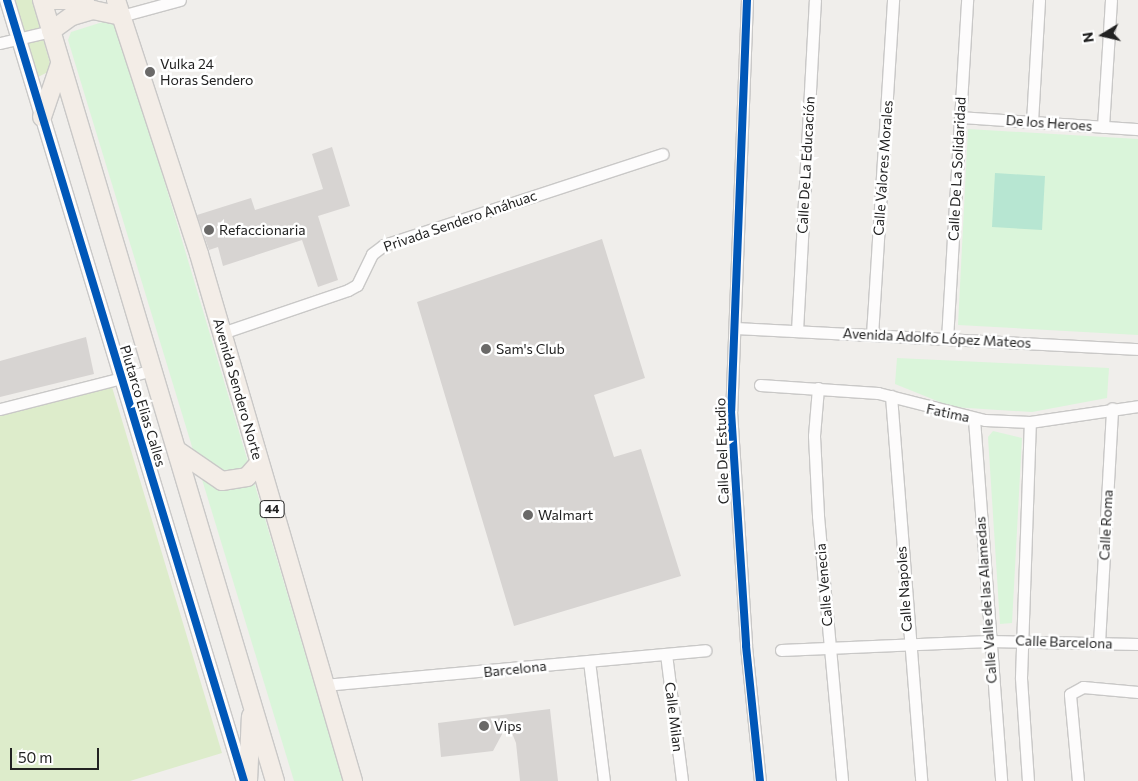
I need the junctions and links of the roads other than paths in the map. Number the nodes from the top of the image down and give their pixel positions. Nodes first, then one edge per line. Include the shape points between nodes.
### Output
1 (6, 0) edge
2 (42, 0) edge
3 (48, 0) edge
4 (85, 0) edge
5 (180, 0) edge
6 (747, 0) edge
7 (815, 0) edge
8 (893, 0) edge
9 (967, 0) edge
10 (1038, 0) edge
11 (1111, 0) edge
12 (119, 8) edge
13 (51, 32) junction
14 (18, 39) junction
15 (0, 43) edge
16 (60, 64) junction
17 (42, 117) junction
18 (960, 117) junction
19 (1032, 122) junction
20 (1103, 127) junction
21 (1138, 129) edge
22 (662, 154) dead end
23 (736, 328) junction
24 (797, 331) junction
25 (222, 333) junction
26 (872, 335) junction
27 (947, 339) junction
28 (1138, 349) edge
29 (153, 370) junction
30 (122, 378) junction
31 (760, 385) dead end
32 (818, 388) junction
33 (891, 396) junction
34 (1138, 406) edge
35 (1112, 408) junction
36 (0, 409) edge
37 (974, 420) junction
38 (1030, 422) junction
39 (178, 450) junction
40 (259, 463) junction
41 (1022, 640) junction
42 (988, 641) junction
43 (1099, 642) junction
44 (908, 643) junction
45 (1138, 644) edge
46 (829, 647) junction
47 (705, 650) dead end
48 (781, 650) dead end
49 (666, 654) junction
50 (589, 661) junction
51 (324, 685) junction
52 (1138, 692) edge
53 (252, 701) junction
54 (244, 781) edge
55 (248, 781) edge
56 (275, 781) edge
57 (353, 781) edge
58 (604, 781) edge
59 (682, 781) edge
60 (760, 781) edge
61 (842, 781) edge
62 (921, 781) edge
63 (1001, 781) edge
64 (1028, 781) edge
65 (1078, 781) edge

1 - 14 street, Plutarco Elias Calles
2 - 13 main road
3 - 4 main road
5 - 12 street
6 - 23 street, Calle Del Estudio via 732,312
7 - 24 street, Calle De La Educación
8 - 26 street, Calle Valores Morales
9 - 18 street, Calle De La Solidaridad
10 - 19 street
11 - 20 street
12 - 13 main road via 72,16
12 - 25 main road, Avenida Sendero Norte / 44
13 - 14 street
13 - 16 main road
14 - 15 street
14 - 17 street, Plutarco Elias Calles
16 - 17 main road
16 - 29 main road
17 - 30 street, Plutarco Elias Calles
18 - 19 street, De los Heroes
18 - 27 street, Calle De La Solidaridad
19 - 20 street, De los Heroes
20 - 21 street, De los Heroes
22 - 25 street, Privada Sendero Anáhuac via 384,245 372,254 356,285 348,290
23 - 24 street, Avenida Adolfo López Mateos
23 - 60 street, Calle Del Estudio via 731,410 734,475
24 - 26 street, Avenida Adolfo López Mateos
25 - 40 main road, Avenida Sendero Norte / 44
26 - 27 street, Avenida Adolfo López Mateos
27 - 28 street, Avenida Adolfo López Mateos
29 - 30 street
29 - 39 main road
30 - 36 street
30 - 54 street, Plutarco Elias Calles
31 - 32 street, Fatima
32 - 33 street, Fatima
32 - 46 street, Calle Venecia via 815,446
33 - 37 street, Fatima
33 - 44 street, Calle Napoles
34 - 35 street, Fatima
35 - 38 street, Fatima
35 - 43 street, Calle Roma
37 - 38 street, Fatima
37 - 42 street, Calle Valle de las Alamedas
38 - 41 street
39 - 40 main road via 222,481 247,477
39 - 53 main road
40 - 51 main road, Avenida Sendero Norte / 44
41 - 42 street, Calle Barcelona
41 - 43 street, Calle Barcelona
41 - 64 street
42 - 44 street, Calle Barcelona
42 - 63 street, Calle Valle de las Alamedas
43 - 45 street, Calle Barcelona
44 - 46 street, Calle Barcelona
44 - 62 street, Calle Napoles
46 - 48 street, Calle Barcelona
46 - 61 street, Calle Venecia
47 - 49 street, Barcelona
49 - 50 street, Barcelona
49 - 59 street, Calle Milan
50 - 51 street, Barcelona
50 - 58 street
51 - 57 main road, Avenida Sendero Norte / 44
52 - 65 street via 1083,687 1072,691 1069,702
53 - 55 main road
53 - 56 main road

